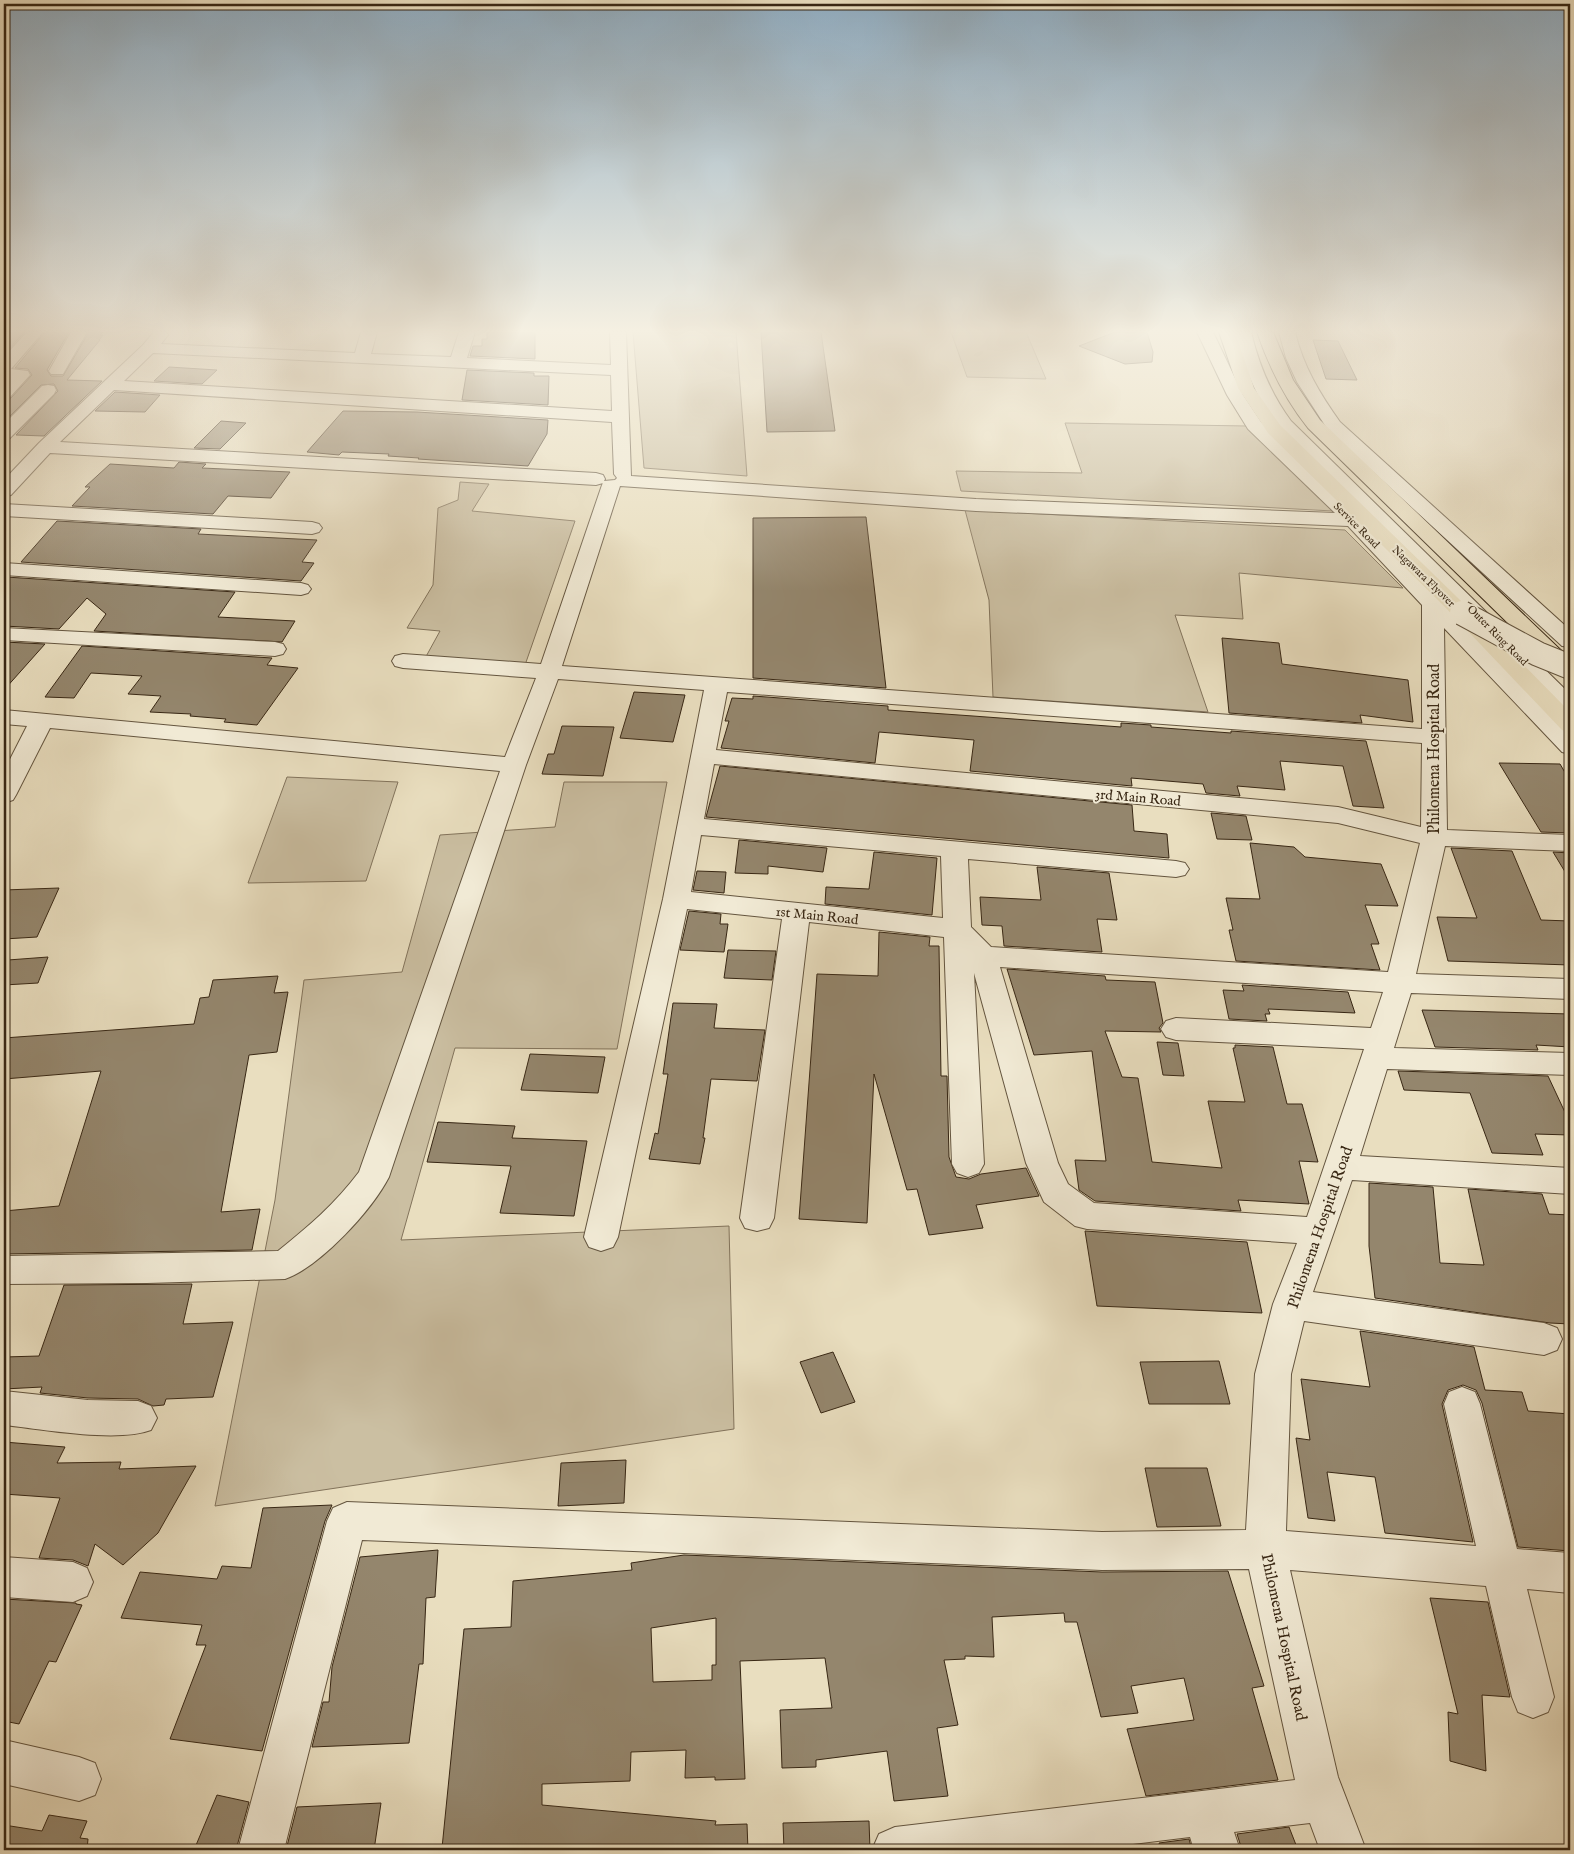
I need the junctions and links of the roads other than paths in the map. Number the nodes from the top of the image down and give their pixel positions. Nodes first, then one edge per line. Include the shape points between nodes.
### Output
1 (20, 419) edge
2 (75, 419) edge
3 (614, 419) edge
4 (1250, 419) edge
5 (1267, 419) edge
6 (1280, 419) edge
7 (1310, 419) edge
8 (1329, 419) edge
9 (4, 435) edge
10 (50, 442) junction
11 (612, 478) junction
12 (4, 491) edge
13 (4, 510) edge
14 (1353, 520) junction
15 (312, 528) dead end
16 (4, 569) edge
17 (301, 589) dead end
18 (1448, 608) junction
19 (4, 634) edge
20 (1570, 641) edge
21 (274, 649) dead end
22 (403, 661) dead end
23 (1570, 669) edge
24 (549, 673) junction
25 (717, 684) junction
26 (1570, 707) edge
27 (4, 717) edge
28 (42, 720) junction
29 (1570, 725) edge
30 (1432, 737) junction
31 (1570, 747) edge
32 (703, 756) junction
33 (514, 765) junction
34 (4, 795) edge
35 (690, 826) junction
36 (1434, 838) junction
37 (1570, 843) edge
38 (954, 849) junction
39 (1176, 870) dead end
40 (676, 899) junction
41 (796, 913) junction
42 (957, 929) junction
43 (982, 956) junction
44 (1400, 983) junction
45 (1570, 989) edge
46 (1176, 1029) dead end
47 (1379, 1048) junction
48 (1570, 1064) edge
49 (968, 1164) dead end
50 (1340, 1167) junction
51 (1570, 1181) edge
52 (757, 1218) dead end
53 (1319, 1230) junction
54 (601, 1237) dead end
55 (4, 1270) edge
56 (1291, 1304) junction
57 (1544, 1340) dead end
58 (1462, 1404) dead end
59 (4, 1408) edge
60 (138, 1418) dead end
61 (1266, 1549) junction
62 (1501, 1567) junction
63 (1570, 1574) edge
64 (4, 1577) edge
65 (72, 1582) dead end
66 (1533, 1697) dead end
67 (4, 1762) edge
68 (79, 1779) dead end
69 (1324, 1799) junction
70 (1211, 1832) edge
71 (261, 1850) edge
72 (896, 1850) edge
73 (1343, 1850) edge

1 - 9 street
2 - 10 street
3 - 11 street
4 - 14 street, Service Road
5 - 18 highway, Nagawara Flyover
6 - 26 street, Outer Ring Road
7 - 23 highway, Outer Ring Road
8 - 20 street
9 - 10 street
10 - 11 street
10 - 12 street
11 - 14 street via 976,505
11 - 24 street
13 - 15 street
14 - 18 street, Service Road
16 - 17 street
18 - 23 street, bridge
18 - 29 highway, Nagawara Flyover
18 - 30 street, Philomena Hospital Road
18 - 31 street, Service Road
19 - 21 street
22 - 24 street
24 - 25 street
24 - 33 street
25 - 30 street
25 - 32 street
27 - 28 street
28 - 33 street
28 - 34 street
30 - 36 street, Philomena Hospital Road
32 - 35 street
32 - 36 street, 3rd Main Road via 1338,815
33 - 55 street via 373,1176 351,1207 284,1265
35 - 38 street
35 - 40 street
36 - 37 street, 3rd Main Road
36 - 44 street, Philomena Hospital Road
38 - 39 street
38 - 42 street
40 - 41 street, 1st Main Road
40 - 54 street
41 - 42 street, 1st Main Road
41 - 52 street
42 - 43 street
42 - 49 street
43 - 44 street
43 - 53 street via 1042,1163 1056,1193 1087,1216
44 - 45 street
44 - 47 street, Philomena Hospital Road
46 - 47 street
47 - 48 street
47 - 50 street, Philomena Hospital Road
50 - 51 street
50 - 53 street, Philomena Hospital Road
53 - 56 street, Philomena Hospital Road
56 - 57 street
56 - 61 street, Philomena Hospital Road via 1273,1374
58 - 62 street
59 - 60 street via 88,1417
61 - 62 street
61 - 69 street, Philomena Hospital Road via 1316,1777
61 - 71 street via 1102,1551 348,1521
62 - 63 street
62 - 66 street
64 - 65 street
67 - 68 street
69 - 70 street
69 - 73 street, Philomena Hospital Road
70 - 72 street

